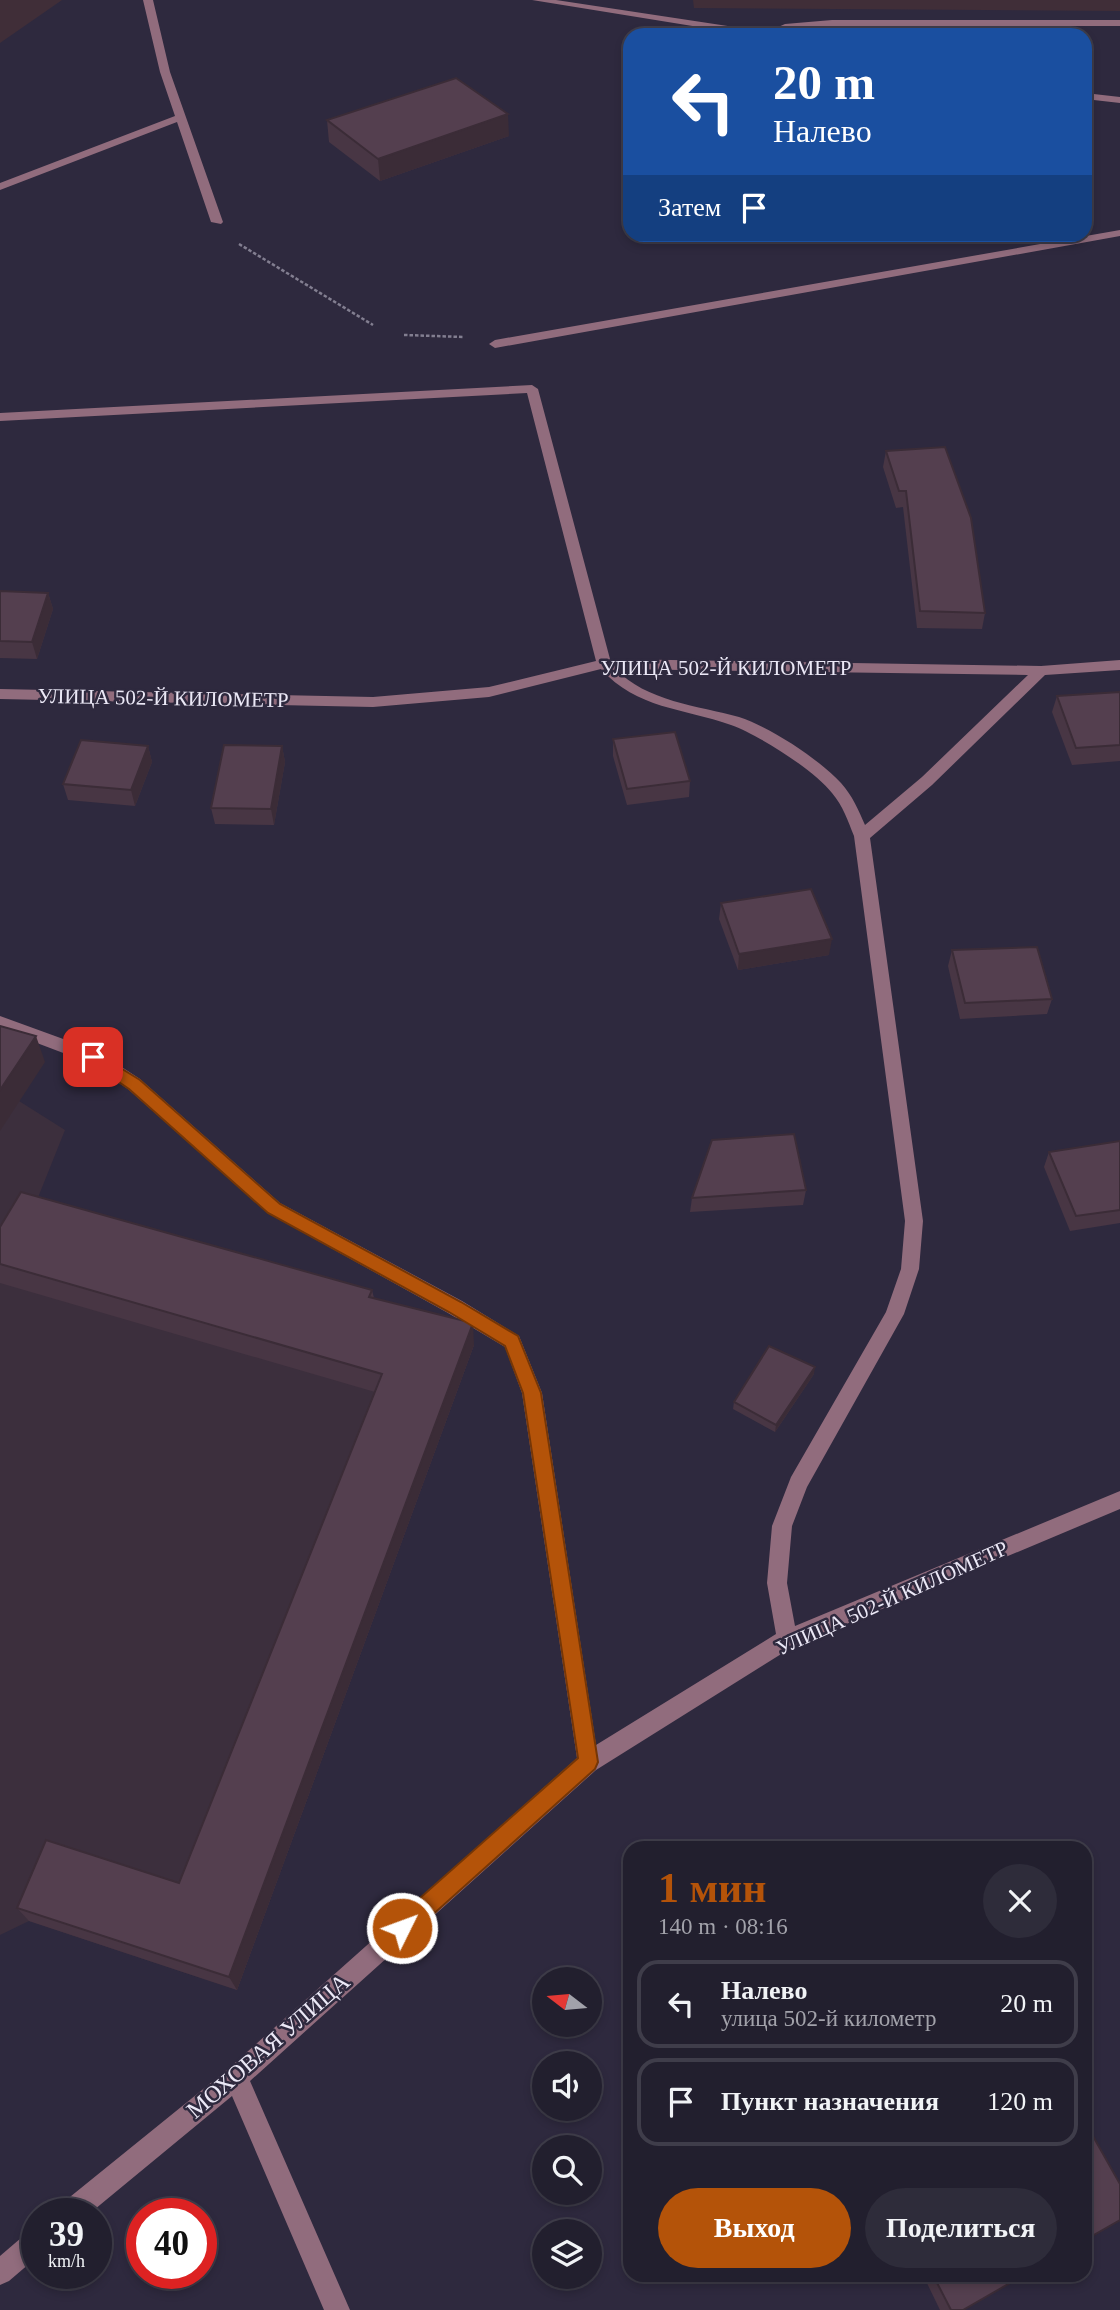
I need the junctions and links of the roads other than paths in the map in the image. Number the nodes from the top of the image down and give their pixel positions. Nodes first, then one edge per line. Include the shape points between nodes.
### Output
1 (148, 0) edge
2 (537, 0) edge
3 (1120, 23) edge
4 (722, 28) edge
5 (783, 28) edge
6 (1092, 97) edge
7 (1120, 100) edge
8 (181, 117) junction
9 (0, 187) edge
10 (217, 222) road end
11 (1120, 233) edge
12 (1092, 238) edge
13 (1069, 242) edge
14 (495, 344) dead end
15 (0, 417) edge
16 (604, 664) junction
17 (1120, 665) edge
18 (1041, 671) junction
19 (0, 694) edge
20 (862, 836) junction
21 (0, 1022) edge
22 (1120, 1500) edge
23 (787, 1639) junction
24 (588, 1762) junction
25 (236, 2077) junction
26 (89, 2198) edge
27 (21, 2254) edge
28 (0, 2272) edge
29 (337, 2310) edge

1 - 8 street
2 - 4 street
3 - 5 street via 832,23
6 - 7 street
8 - 9 street
8 - 10 street
11 - 12 street
13 - 14 street
15 - 16 street via 532,389
16 - 18 street, УЛИЦА 502-Й КИЛОМЕТР
16 - 19 street, УЛИЦА 502-Й КИЛОМЕТР via 489,692 373,702
16 - 20 street via 622,684 649,697 738,722 789,749 836,787
17 - 18 street, УЛИЦА 502-Й КИЛОМЕТР
18 - 20 street via 927,781
20 - 23 street via 914,1221 910,1269 895,1314 798,1483 782,1526 777,1583
21 - 24 street via 93,1057 134,1084 274,1208 512,1342 532,1393
22 - 23 street, УЛИЦА 502-Й КИЛОМЕТР
23 - 24 street, УЛИЦА 502-Й КИЛОМЕТР
24 - 25 street, МОХОВАЯ УЛИЦА
25 - 26 street, МОХОВАЯ УЛИЦА
25 - 29 street
27 - 28 street

